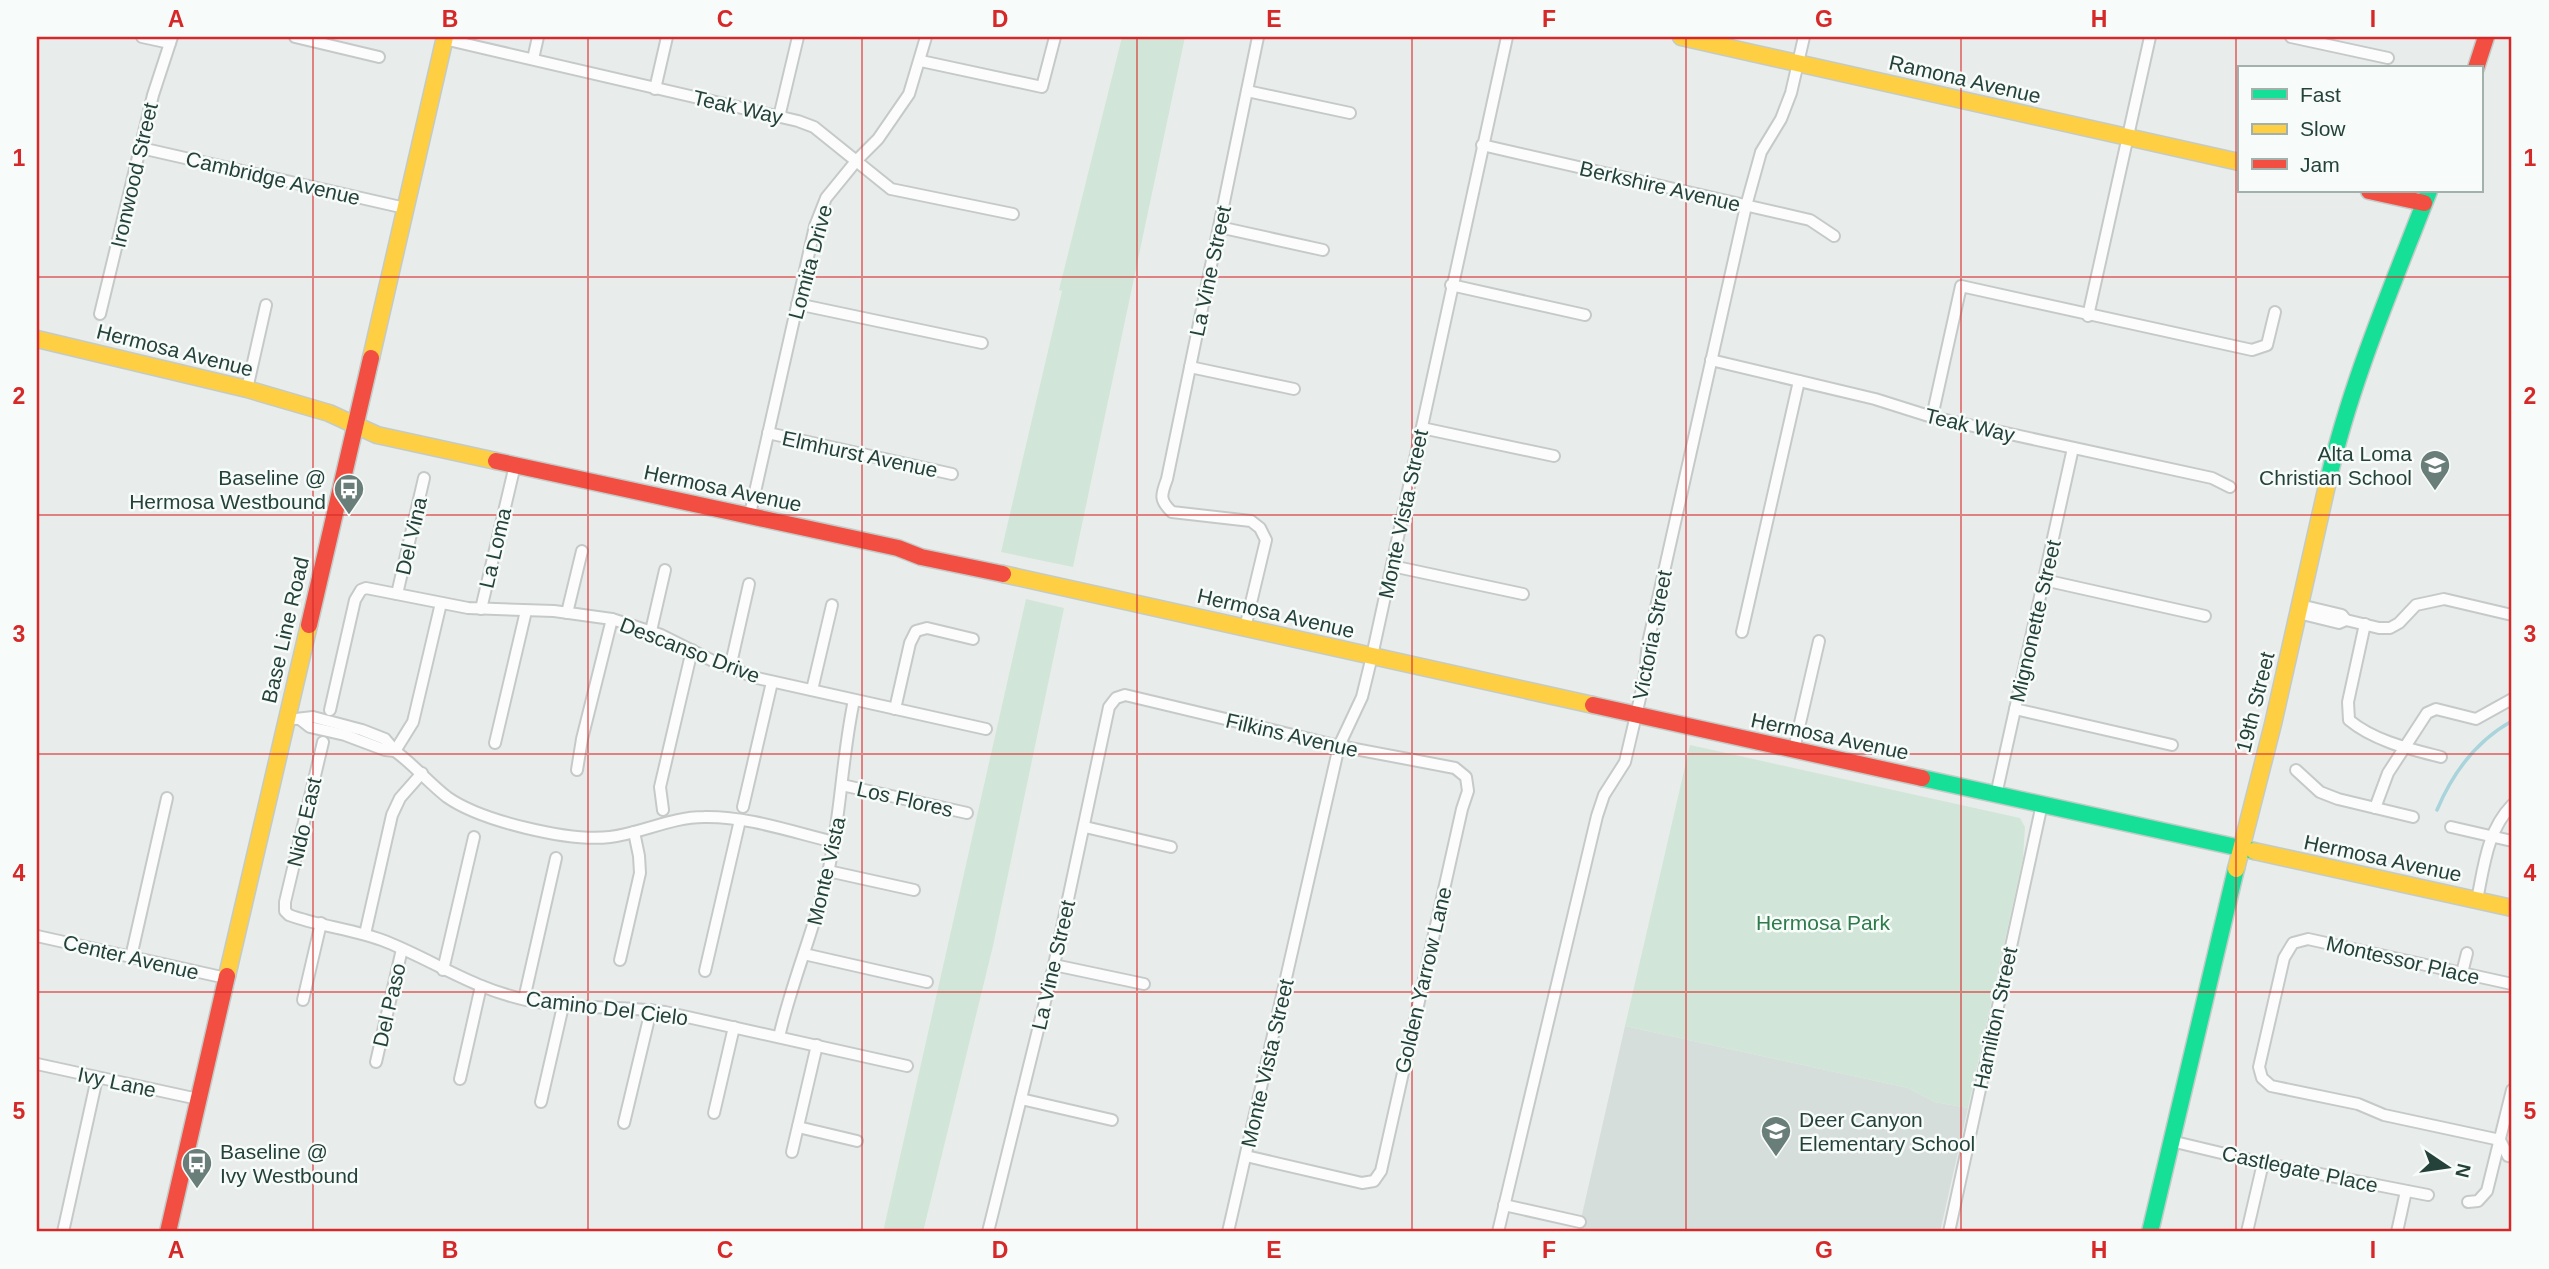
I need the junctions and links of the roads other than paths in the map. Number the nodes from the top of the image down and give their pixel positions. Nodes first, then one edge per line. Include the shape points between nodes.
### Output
1 (142, 37) edge
2 (295, 37) edge
3 (538, 37) edge
4 (667, 37) edge
5 (798, 37) edge
6 (926, 37) edge
7 (1055, 37) edge
8 (1258, 37) edge
9 (1507, 37) edge
10 (1681, 37) edge
11 (1804, 37) edge
12 (2150, 37) edge
13 (2291, 37) edge
14 (2486, 37) edge
15 (444, 38) edge
16 (171, 40) edge
17 (379, 57) dead end
18 (2388, 58) dead end
19 (533, 59) junction
20 (921, 61) junction
21 (1798, 63) junction
22 (2477, 66) edge
23 (655, 89) junction
24 (1247, 90) junction
25 (1350, 113) dead end
26 (779, 117) junction
27 (2128, 138) junction
28 (1482, 145) junction
29 (141, 148) junction
30 (857, 160) junction
31 (2238, 162) edge
32 (2378, 192) edge
33 (2426, 197) edge
34 (1746, 206) junction
35 (405, 208) junction
36 (1013, 214) dead end
37 (1219, 227) junction
38 (1834, 236) dead end
39 (1322, 250) dead end
40 (1451, 285) junction
41 (797, 304) junction
42 (266, 305) dead end
43 (2275, 312) dead end
44 (100, 314) dead end
45 (1585, 315) dead end
46 (2088, 316) junction
47 (37, 339) edge
48 (982, 343) dead end
49 (1711, 359) junction
50 (1190, 367) junction
51 (1800, 381) junction
52 (247, 389) junction
53 (1294, 389) dead end
54 (1932, 417) junction
55 (354, 425) junction
56 (1422, 428) junction
57 (768, 433) junction
58 (2073, 448) junction
59 (1554, 456) dead end
60 (515, 465) junction
61 (952, 474) dead end
62 (424, 478) dead end
63 (2230, 487) dead end
64 (750, 514) junction
65 (582, 551) dead end
66 (1392, 566) junction
67 (665, 570) dead end
68 (2044, 580) junction
69 (749, 584) dead end
70 (397, 594) junction
71 (1523, 594) dead end
72 (441, 603) junction
73 (832, 606) dead end
74 (2299, 609) junction
75 (481, 610) junction
76 (526, 611) junction
77 (568, 612) junction
78 (2512, 615) edge
79 (2205, 616) dead end
80 (611, 619) junction
81 (2365, 624) junction
82 (1245, 628) junction
83 (651, 631) junction
84 (1742, 632) dead end
85 (973, 639) dead end
86 (1819, 641) dead end
87 (691, 650) junction
88 (1372, 656) junction
89 (730, 668) junction
90 (772, 682) junction
91 (812, 690) junction
92 (1116, 698) joint
93 (854, 699) junction
94 (2512, 699) edge
95 (895, 709) junction
96 (2015, 709) junction
97 (330, 710) dead end
98 (1636, 715) junction
99 (294, 718) junction
100 (986, 729) dead end
101 (323, 742) dead end
102 (495, 743) dead end
103 (2172, 745) dead end
104 (1339, 746) junction
105 (2404, 746) junction
106 (1794, 749) junction
107 (395, 751) junction
108 (2441, 757) dead end
109 (576, 770) dead end
110 (2296, 770) dead end
111 (422, 773) junction
112 (1466, 777) joint
113 (842, 785) junction
114 (1996, 794) junction
115 (167, 798) dead end
116 (2042, 804) junction
117 (2512, 805) edge
118 (743, 807) dead end
119 (2375, 808) junction
120 (663, 810) dead end
121 (967, 813) dead end
122 (2413, 817) dead end
123 (740, 820) junction
124 (1085, 827) junction
125 (2451, 827) dead end
126 (634, 832) junction
127 (474, 837) dead end
128 (2491, 837) junction
129 (2512, 841) edge
130 (834, 842) junction
131 (1171, 847) dead end
132 (2241, 848) junction
133 (556, 858) dead end
134 (828, 871) junction
135 (914, 890) dead end
136 (2477, 900) junction
137 (285, 902) joint
138 (2512, 908) edge
139 (321, 923) junction
140 (365, 934) junction
141 (37, 936) edge
142 (402, 949) junction
143 (2467, 953) dead end
144 (804, 954) junction
145 (131, 957) junction
146 (620, 960) dead end
147 (1054, 965) junction
148 (443, 970) junction
149 (705, 971) dead end
150 (2462, 973) junction
151 (226, 978) junction
152 (927, 982) dead end
153 (1144, 984) dead end
154 (2512, 984) edge
155 (481, 986) junction
156 (524, 999) junction
157 (303, 1000) dead end
158 (563, 1006) junction
159 (651, 1010) junction
160 (734, 1027) junction
161 (779, 1037) junction
162 (817, 1045) junction
163 (376, 1062) dead end
164 (37, 1064) edge
165 (907, 1066) dead end
166 (97, 1078) junction
167 (460, 1079) dead end
168 (2512, 1090) edge
169 (198, 1099) junction
170 (1021, 1099) junction
171 (541, 1102) dead end
172 (714, 1112) dead end
173 (1112, 1120) dead end
174 (624, 1123) dead end
175 (797, 1128) junction
176 (2500, 1140) junction
177 (857, 1141) dead end
178 (2171, 1141) junction
179 (792, 1152) dead end
180 (1246, 1156) junction
181 (2512, 1157) edge
182 (2263, 1163) junction
183 (2406, 1191) junction
184 (2428, 1195) dead end
185 (2473, 1202) dead end
186 (1504, 1205) junction
187 (1580, 1222) dead end
188 (63, 1232) edge
189 (168, 1232) edge
190 (989, 1232) edge
191 (1228, 1232) edge
192 (1499, 1232) edge
193 (1949, 1232) edge
194 (2150, 1232) edge
195 (2247, 1232) edge
196 (2397, 1232) edge

1 - 16 street
2 - 17 street
3 - 19 street
4 - 23 street
5 - 26 street
6 - 20 street, Lomita Drive
7 - 20 street via 1042,87
8 - 24 street, La Vine Street
9 - 28 street, Monte Vista Street
10 - 21 street, Ramona Avenue
11 - 21 street, Victoria Street
12 - 27 street
13 - 18 street
14 - 22 street
15 - 19 street, Teak Way
15 - 35 street, Base Line Road
16 - 29 street, Ironwood Street
19 - 23 street, Teak Way
20 - 30 street, Lomita Drive via 895,118
21 - 27 street, Ramona Avenue
21 - 34 street, Victoria Street via 1781,119 1761,152
23 - 26 street, Teak Way
24 - 25 street
24 - 37 street, La Vine Street
26 - 30 street, Teak Way via 814,127
27 - 31 street, Ramona Avenue
27 - 46 street
28 - 34 street, Berkshire Avenue
28 - 40 street, Monte Vista Street
29 - 35 street, Cambridge Avenue
29 - 44 street, Ironwood Street
30 - 36 street, Teak Way via 891,189
30 - 41 street, Lomita Drive via 826,198
32 - 33 street
33 - 74 street, 19th Street via 2339,432
34 - 38 street, Berkshire Avenue via 1810,220
34 - 49 street, Victoria Street
35 - 55 street, Base Line Road
37 - 39 street
37 - 50 street, La Vine Street
40 - 45 street
40 - 56 street, Monte Vista Street
41 - 48 street
41 - 57 street, Lomita Drive
42 - 52 street
43 - 46 street via 2267,345 2252,349
46 - 54 street via 1961,286
47 - 52 street, Hermosa Avenue
49 - 51 street, Teak Way
49 - 98 street, Victoria Street
50 - 53 street
50 - 82 street, La Vine Street via 1160,495 1172,512 1251,521 1260,528 1266,540
51 - 54 street, Teak Way
51 - 84 street
52 - 55 street, Hermosa Avenue
54 - 58 street, Teak Way
55 - 60 street, Hermosa Avenue via 377,435
55 - 99 street, Base Line Road
56 - 59 street
56 - 66 street, Monte Vista Street
57 - 61 street, Elmhurst Avenue
57 - 64 street, Lomita Drive
58 - 63 street, Teak Way via 2212,478
58 - 68 street, Mignonette Street
60 - 64 street, Hermosa Avenue
60 - 75 street, La Loma
62 - 70 street, Del Vina
64 - 82 street, Hermosa Avenue via 921,557
65 - 77 street
66 - 71 street
66 - 88 street, Monte Vista Street
67 - 83 street
68 - 79 street
68 - 96 street, Mignonette Street
69 - 89 street
70 - 72 street, Descanso Drive
70 - 97 street, Descanso Drive via 366,588 355,600
72 - 75 street, Descanso Drive
72 - 107 street via 415,715
73 - 91 street
74 - 81 street via 2342,615
74 - 132 street, 19th Street
75 - 76 street, Descanso Drive
76 - 77 street, Descanso Drive
76 - 102 street
77 - 80 street, Descanso Drive
78 - 81 street via 2444,599 2416,605 2390,628
80 - 83 street, Descanso Drive
80 - 109 street
81 - 105 street via 2348,702 2349,720 2363,732
82 - 88 street, Hermosa Avenue
83 - 87 street, Descanso Drive
85 - 95 street via 927,628 916,631
86 - 106 street
87 - 89 street, Descanso Drive
87 - 120 street via 660,787
88 - 98 street, Hermosa Avenue
88 - 104 street, Monte Vista Street via 1362,696
89 - 90 street, Descanso Drive
90 - 91 street, Descanso Drive
90 - 118 street
91 - 93 street, Descanso Drive
92 - 104 street, Filkins Avenue via 1125,695
92 - 124 street, La Vine Street via 1110,707
93 - 95 street, Descanso Drive
93 - 113 street, Monte Vista
94 - 105 street via 2476,719 2435,709 2427,713
95 - 100 street, Descanso Drive
96 - 103 street
96 - 114 street, Mignonette Street
98 - 106 street, Hermosa Avenue
98 - 186 street, Victoria Street via 1625,762 1597,816
99 - 107 street via 310,727
99 - 107 street via 313,717 362,730 384,739
99 - 151 street, Base Line Road
101 - 137 street, Nido East
104 - 112 street, Filkins Avenue via 1455,768
104 - 180 street, Monte Vista Street
105 - 108 street
105 - 119 street
106 - 114 street, Hermosa Avenue
107 - 111 street
110 - 119 street via 2320,792
111 - 126 street via 447,796 485,816 579,838
111 - 140 street via 392,815
112 - 180 street, Golden Yarrow Lane via 1468,791 1381,1171 1374,1181 1362,1183
113 - 121 street, Los Flores
113 - 130 street, Monte Vista
114 - 116 street, Hermosa Avenue
115 - 145 street
116 - 132 street, Hermosa Avenue
116 - 193 street, Hamilton Street
117 - 128 street
119 - 122 street
123 - 126 street via 694,817
123 - 130 street
123 - 149 street
124 - 131 street
124 - 147 street, La Vine Street
125 - 128 street
126 - 146 street via 640,873
127 - 148 street
128 - 129 street
128 - 136 street
130 - 134 street, Monte Vista
132 - 136 street, Hermosa Avenue
132 - 178 street, 19th Street
133 - 156 street
134 - 135 street
134 - 144 street, Monte Vista
136 - 138 street, Hermosa Avenue
137 - 139 street, Camino Del Cielo via 289,915
139 - 140 street, Camino Del Cielo
139 - 157 street
140 - 142 street, Camino Del Cielo
141 - 145 street, Center Avenue
142 - 148 street, Camino Del Cielo
142 - 163 street, Del Paso
143 - 150 street
144 - 152 street
144 - 161 street, Monte Vista
145 - 151 street, Center Avenue
147 - 153 street
147 - 170 street, La Vine Street
148 - 155 street, Camino Del Cielo
150 - 154 street, Montessor Place
150 - 176 street, Montessor Place via 2308,939 2293,943 2284,958 2259,1067 2271,1086
151 - 169 street, Base Line Road
155 - 156 street, Camino Del Cielo
155 - 167 street
156 - 158 street, Camino Del Cielo
158 - 159 street, Camino Del Cielo
158 - 171 street
159 - 160 street, Camino Del Cielo
159 - 174 street
160 - 161 street, Camino Del Cielo
160 - 172 street
161 - 162 street, Camino Del Cielo
162 - 165 street, Camino Del Cielo
162 - 175 street
164 - 166 street, Ivy Lane
166 - 169 street, Ivy Lane
166 - 188 street
168 - 176 street
169 - 189 street, Base Line Road
170 - 173 street
170 - 190 street, La Vine Street
175 - 177 street
175 - 179 street
176 - 181 street
176 - 185 street via 2487,1191
178 - 182 street, Castlegate Place
178 - 194 street, 19th Street
180 - 191 street, Monte Vista Street
182 - 183 street, Castlegate Place
182 - 195 street
183 - 184 street, Castlegate Place
183 - 196 street
186 - 187 street
186 - 192 street, Victoria Street

